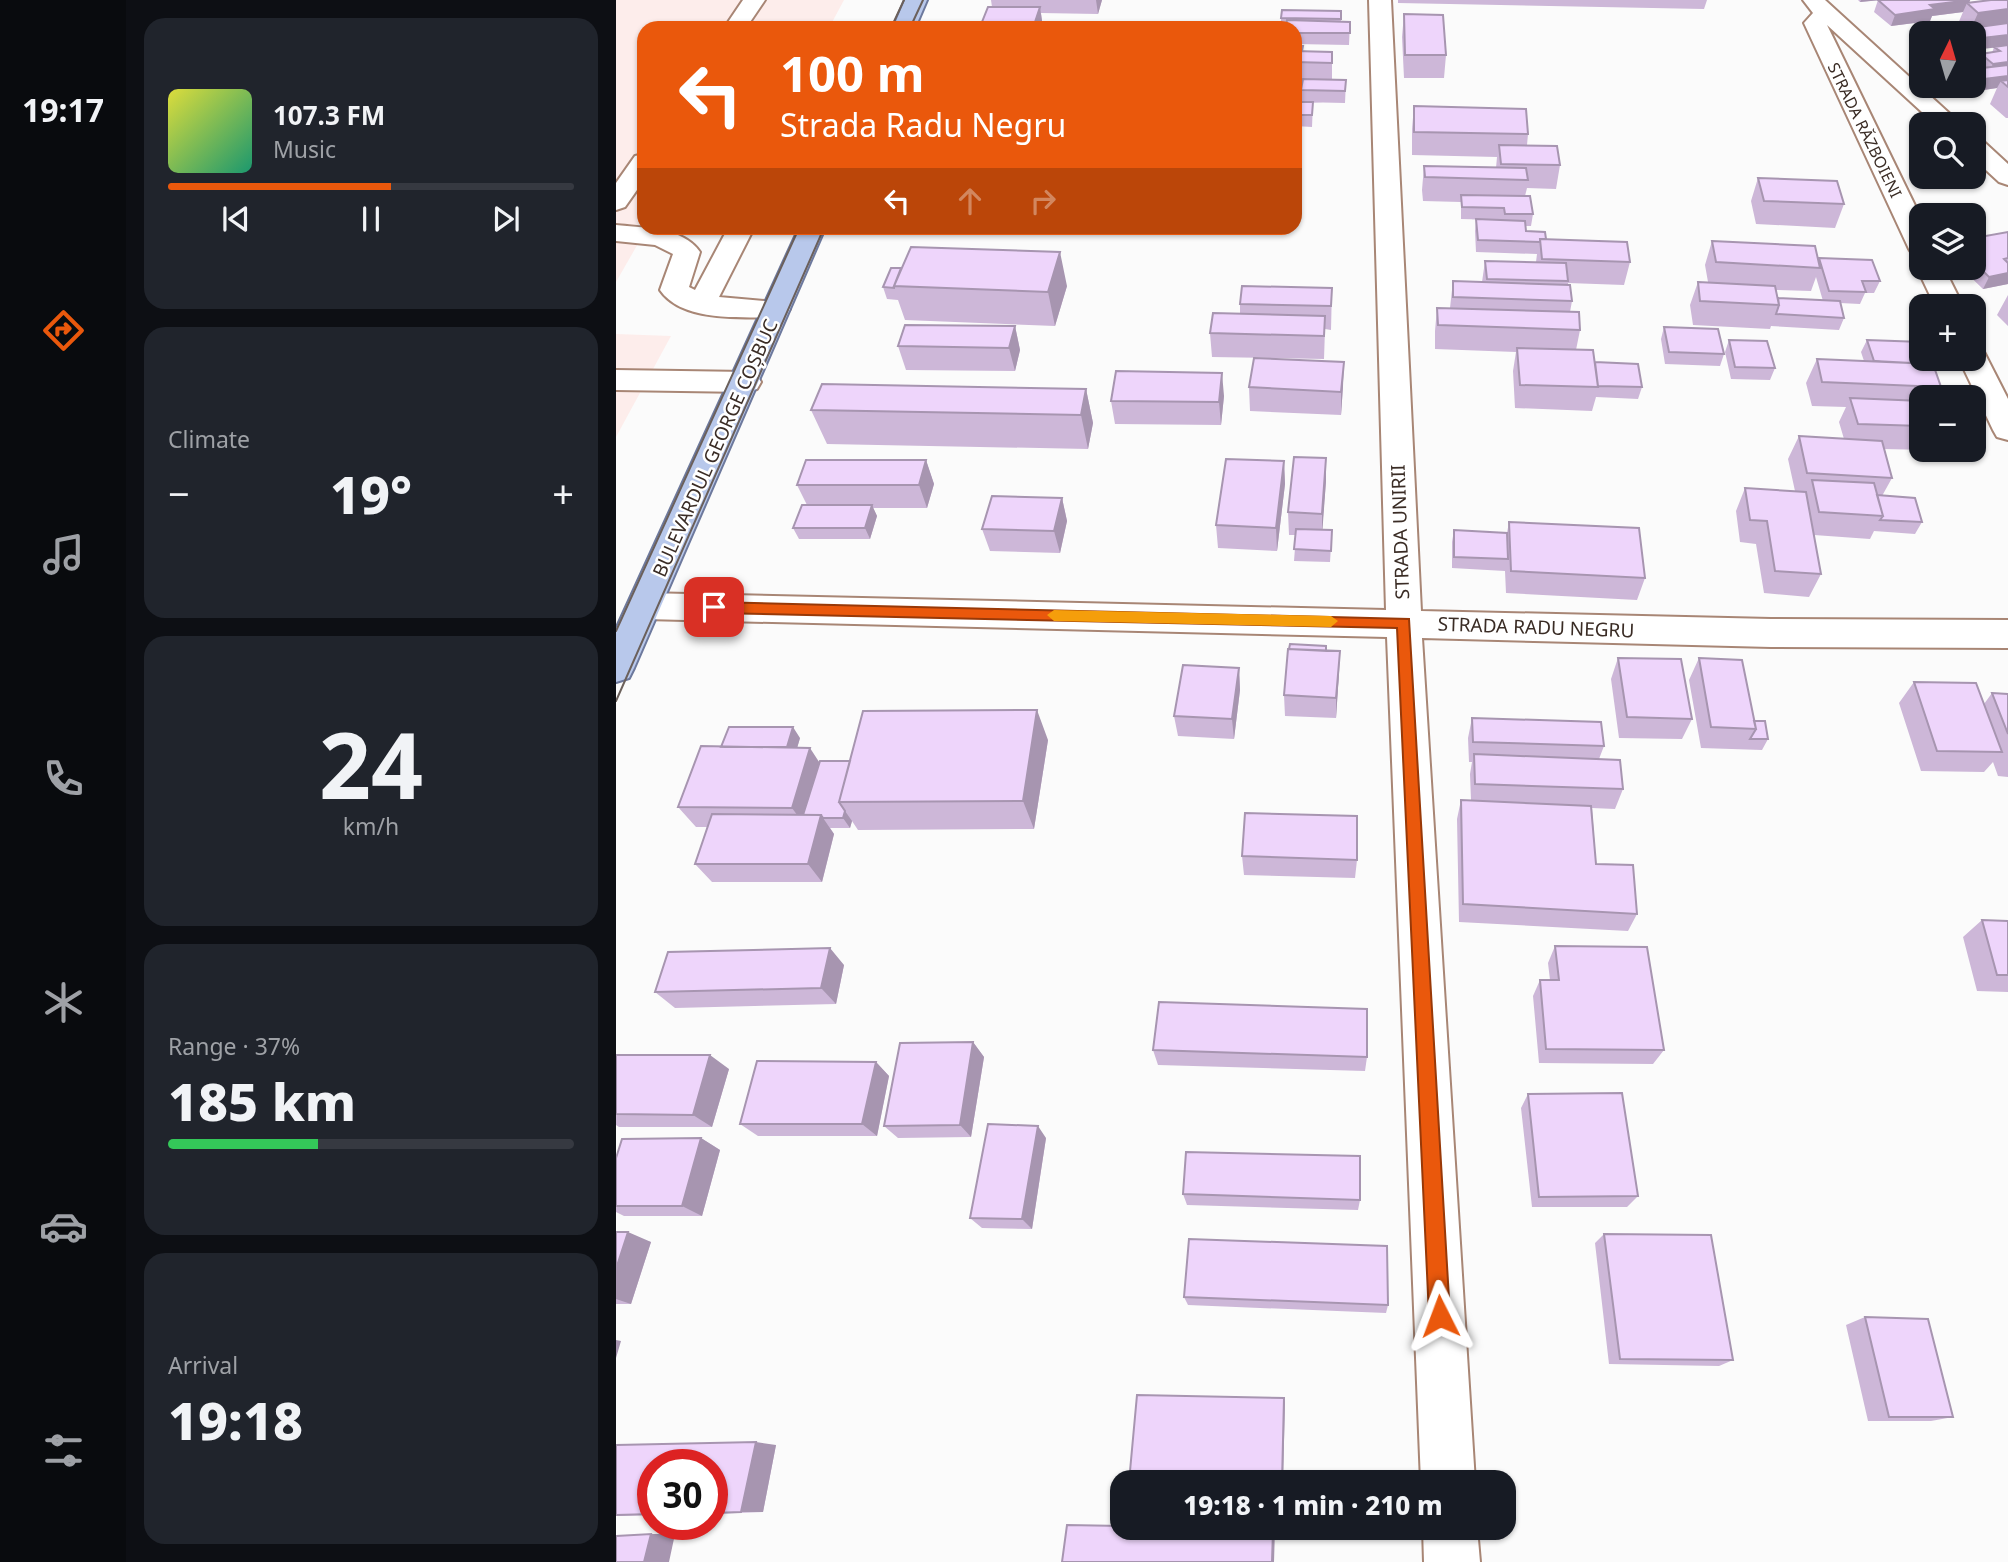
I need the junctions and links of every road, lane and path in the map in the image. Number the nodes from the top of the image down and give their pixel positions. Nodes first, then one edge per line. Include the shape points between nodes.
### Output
1 (754, 0) edge
2 (916, 0) edge
3 (1380, 0) edge
4 (1818, 7) edge
5 (740, 21) edge
6 (907, 21) edge
7 (1936, 112) edge
8 (1986, 157) edge
9 (637, 171) edge
10 (2008, 177) edge
11 (616, 202) edge
12 (1909, 222) edge
13 (616, 233) edge
14 (737, 235) edge
15 (810, 235) edge
16 (701, 305) junction
17 (776, 309) junction
18 (1980, 371) edge
19 (616, 380) edge
20 (746, 382) junction
21 (2008, 430) edge
22 (645, 606) junction
23 (1404, 623) junction
24 (2008, 634) edge
25 (616, 668) edge
26 (1447, 1470) edge
27 (1451, 1540) edge
28 (1452, 1562) edge

1 - 5 street
2 - 6 main road
3 - 23 street, STRADA UNIRII
4 - 7 street
4 - 12 street, STRADA RĂZBOIENI via 1815,23
8 - 10 street
9 - 11 street
13 - 16 street via 677,243 687,252 674,290
14 - 16 street
15 - 17 main road, BULEVARDUL GEORGE COȘBUC
16 - 17 street
17 - 20 main road, BULEVARDUL GEORGE COȘBUC
18 - 21 street
19 - 20 street
20 - 22 main road, BULEVARDUL GEORGE COȘBUC
22 - 23 street, STRADA RADU NEGRU
22 - 25 main road, BULEVARDUL GEORGE COȘBUC
23 - 24 street, STRADA RADU NEGRU
23 - 26 street, STRADA UNIRII
27 - 28 street

